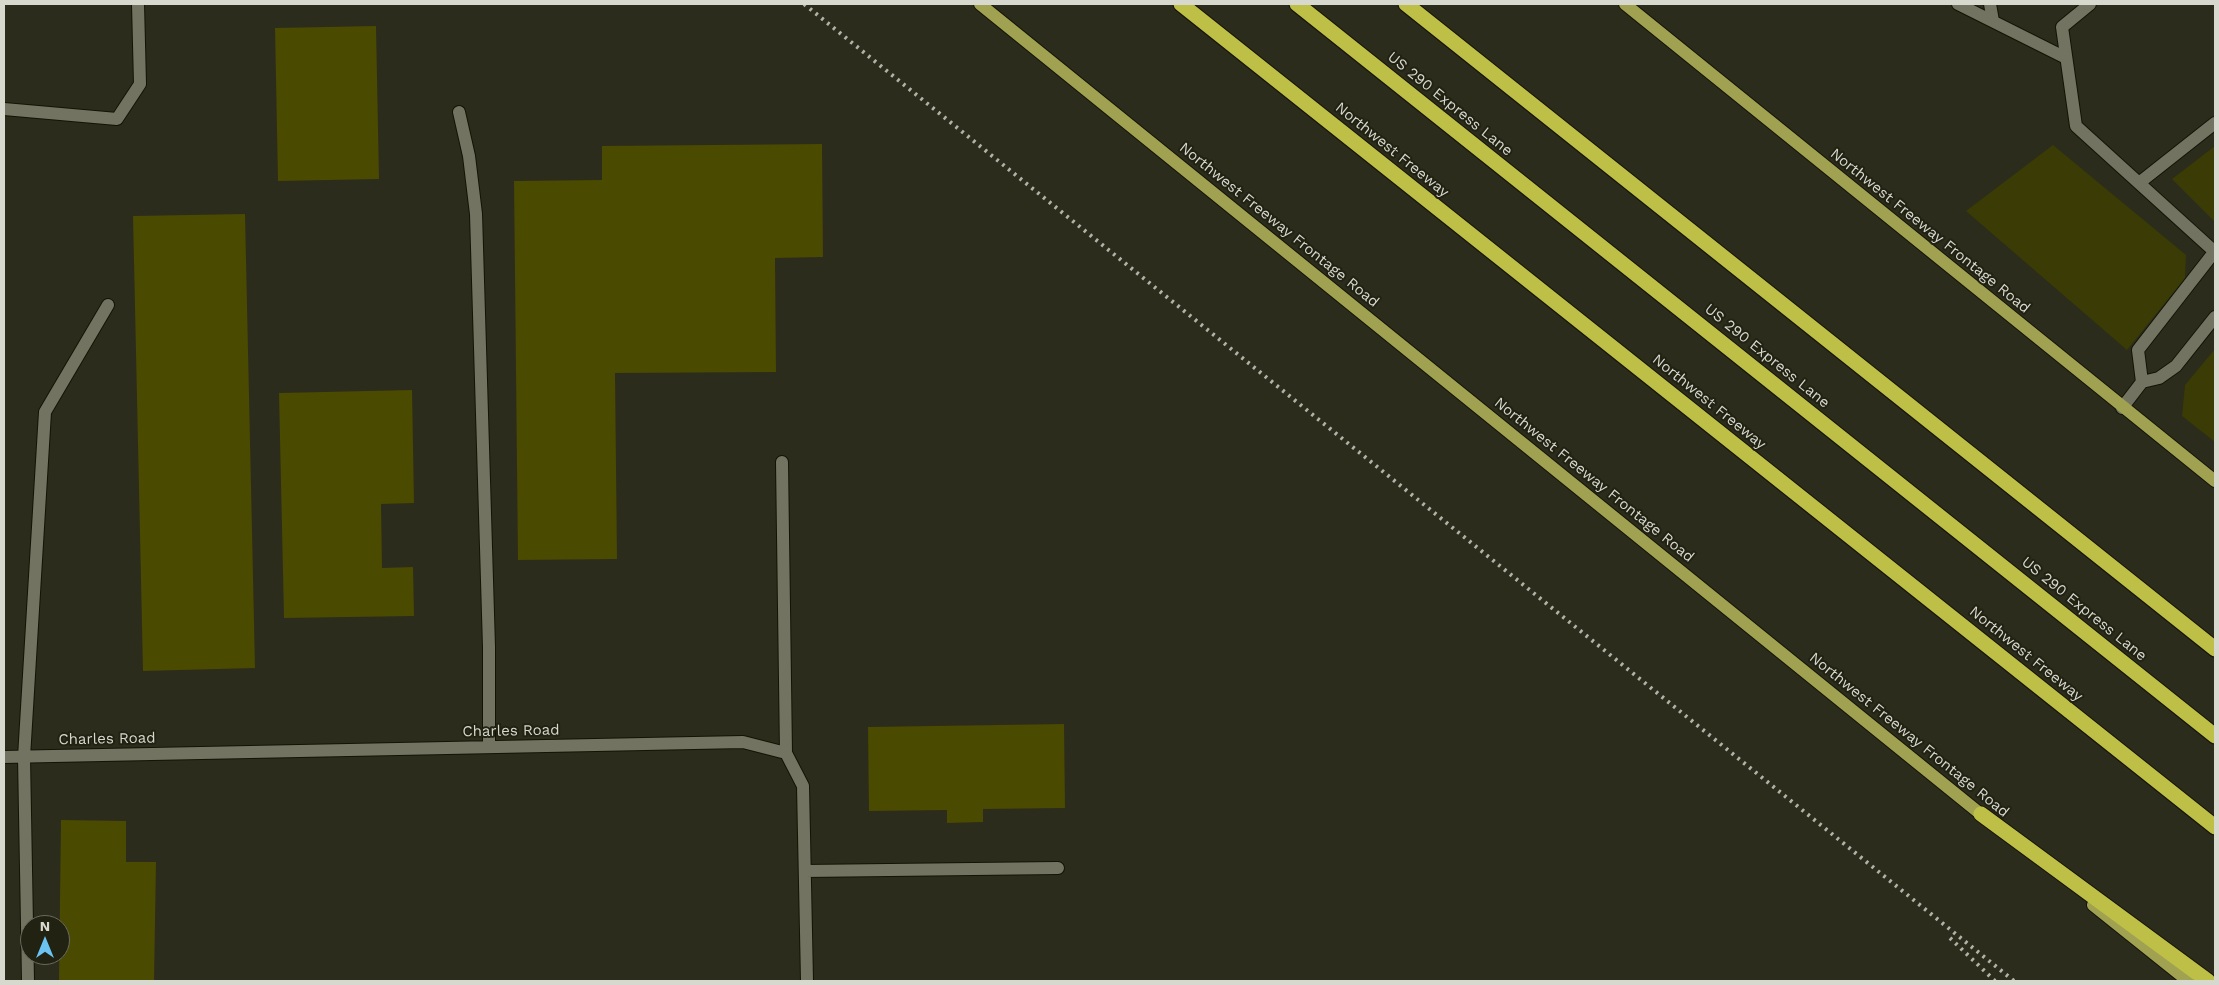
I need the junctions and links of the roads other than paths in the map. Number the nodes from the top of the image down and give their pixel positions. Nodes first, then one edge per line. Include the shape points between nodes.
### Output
1 (138, 4) edge
2 (980, 4) edge
3 (1181, 4) edge
4 (1297, 4) edge
5 (1406, 4) edge
6 (1625, 4) edge
7 (1958, 4) edge
8 (1990, 4) edge
9 (2090, 4) edge
10 (1993, 21) junction
11 (2066, 58) junction
12 (4, 108) edge
13 (459, 112) dead end
14 (2215, 123) edge
15 (2139, 183) junction
16 (2215, 252) edge
17 (108, 305) dead end
18 (2215, 317) edge
19 (2142, 382) junction
20 (2122, 408) junction
21 (782, 462) dead end
22 (2215, 481) edge
23 (2215, 649) edge
24 (2215, 736) edge
25 (489, 747) junction
26 (786, 753) junction
27 (4, 757) edge
28 (24, 757) junction
29 (1981, 814) junction
30 (2215, 827) edge
31 (1058, 868) dead end
32 (805, 872) junction
33 (28, 981) edge
34 (807, 981) edge
35 (2188, 981) edge
36 (2208, 981) edge

1 - 12 street via 140,84 116,119
2 - 29 main road, Northwest Freeway Frontage Road
3 - 30 highway, Northwest Freeway
4 - 24 highway, US 290 Express Lane
5 - 23 highway
6 - 20 main road, Northwest Freeway Frontage Road
7 - 10 street
8 - 10 street
9 - 11 street via 2062,27
10 - 11 street
11 - 15 street via 2076,126
13 - 25 street via 469,156 476,214
14 - 15 street
15 - 16 street
16 - 19 street via 2138,350
17 - 28 street via 45,412
18 - 19 street via 2176,366 2159,378
19 - 20 street
20 - 22 main road, Northwest Freeway Frontage Road
21 - 26 street
25 - 26 street, Charles Road via 742,742
25 - 28 street, Charles Road
26 - 32 street via 803,786
27 - 28 street, Charles Road
28 - 33 street
29 - 35 main road, Northwest Freeway Frontage Road
29 - 36 highway
31 - 32 street
32 - 34 street

